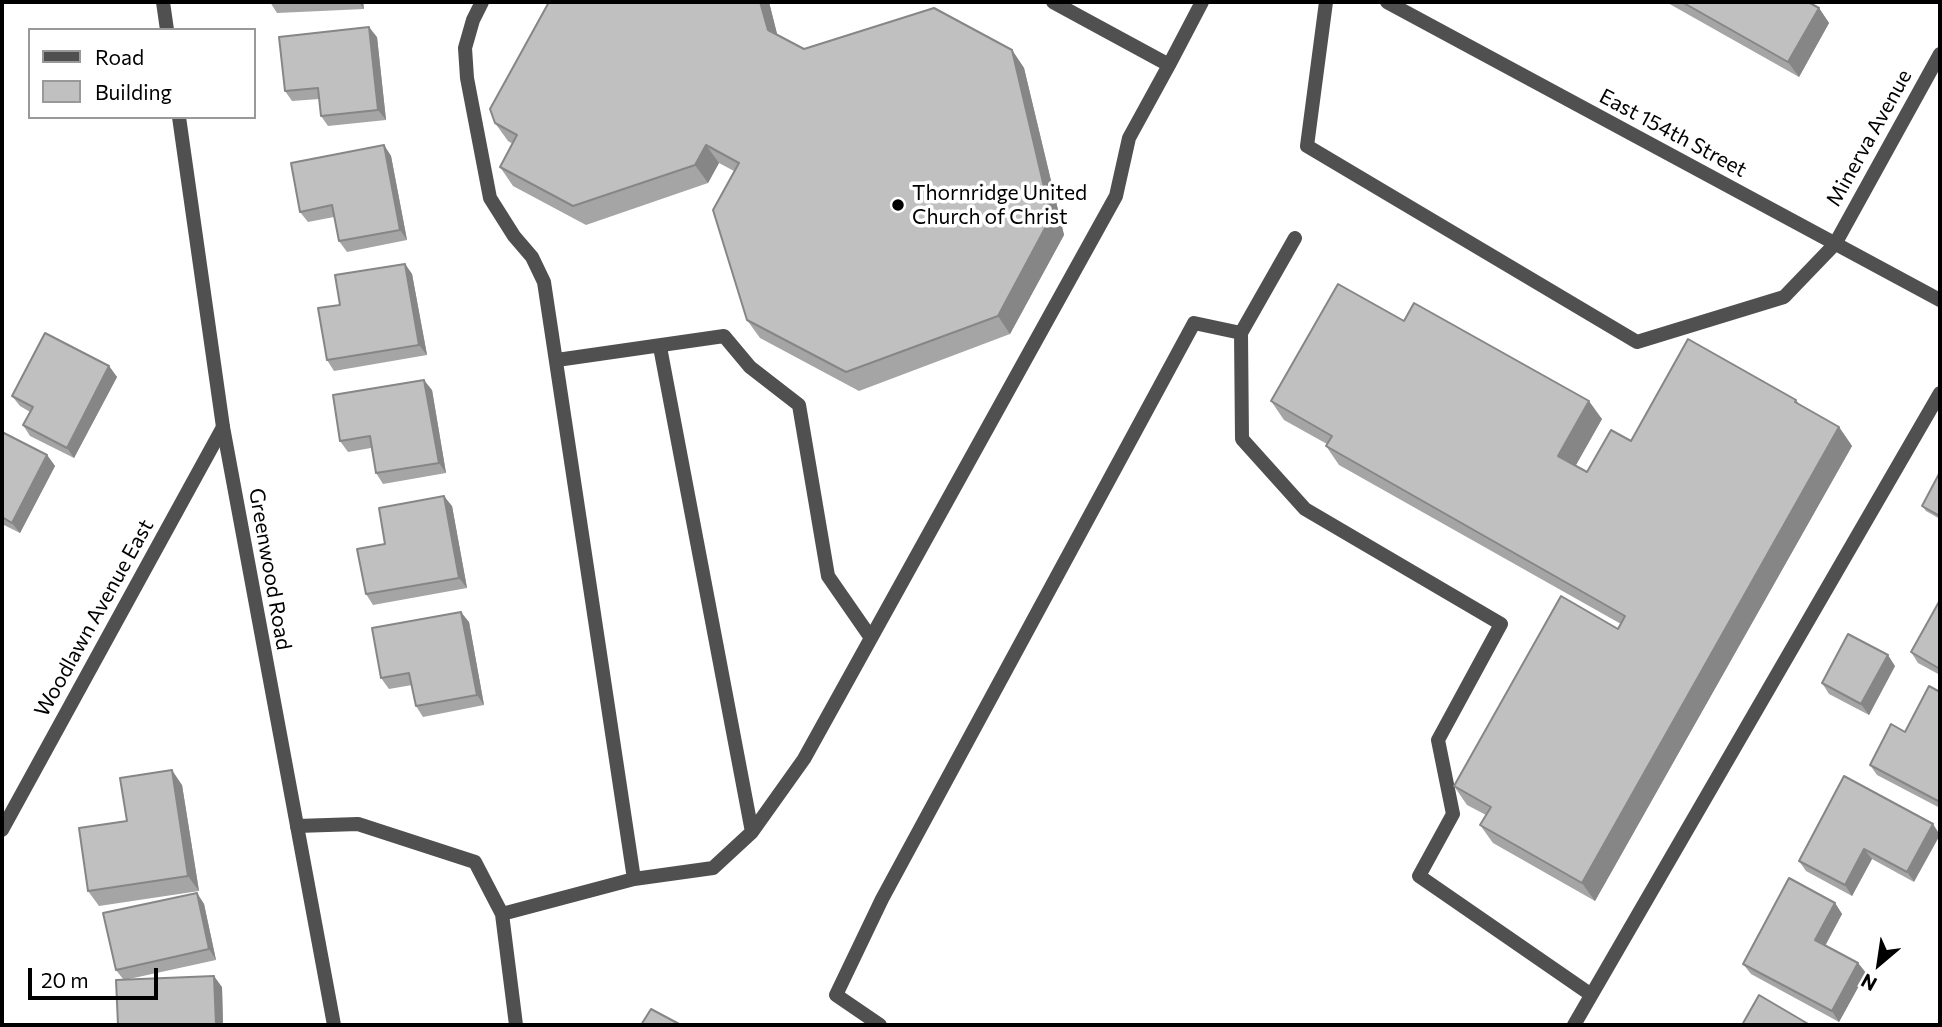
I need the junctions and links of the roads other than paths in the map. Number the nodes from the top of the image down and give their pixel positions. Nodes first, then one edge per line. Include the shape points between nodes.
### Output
1 (163, 2) edge
2 (482, 2) edge
3 (1054, 2) edge
4 (1202, 2) edge
5 (1326, 2) edge
6 (1387, 2) edge
7 (167, 28) edge
8 (1940, 54) edge
9 (1169, 65) junction
10 (179, 119) edge
11 (1295, 238) dead end
12 (1835, 244) junction
13 (1940, 300) edge
14 (1241, 333) junction
15 (660, 347) junction
16 (557, 360) junction
17 (1940, 393) edge
18 (223, 427) junction
19 (871, 638) junction
20 (297, 826) junction
21 (2, 830) edge
22 (752, 832) junction
23 (634, 880) junction
24 (502, 914) junction
25 (1590, 995) junction
26 (334, 1025) edge
27 (516, 1025) edge
28 (880, 1025) edge
29 (1574, 1025) edge

1 - 7 street
2 - 16 street via 465,48 490,198 544,282
3 - 9 street
4 - 9 street
5 - 12 street, Minerva Avenue via 1307,146 1637,342 1784,297
6 - 12 street, East 154th Street
8 - 12 street, Minerva Avenue
9 - 19 street via 1129,138 1116,196
10 - 18 street, Greenwood Road
11 - 14 street
12 - 13 street, East 154th Street
14 - 25 street via 1242,439 1305,509 1501,624 1438,740 1453,814 1419,876
14 - 28 street via 1194,323 882,899 836,995
15 - 16 street
15 - 19 street via 724,336 750,367 799,405 828,576
15 - 22 street
16 - 23 street
17 - 25 street
18 - 20 street, Greenwood Road
18 - 21 street, Woodlawn Avenue East
19 - 22 street via 804,759
20 - 24 street via 358,824 475,862
20 - 26 street, Greenwood Road
22 - 23 street via 713,868
23 - 24 street
24 - 27 street
25 - 29 street

